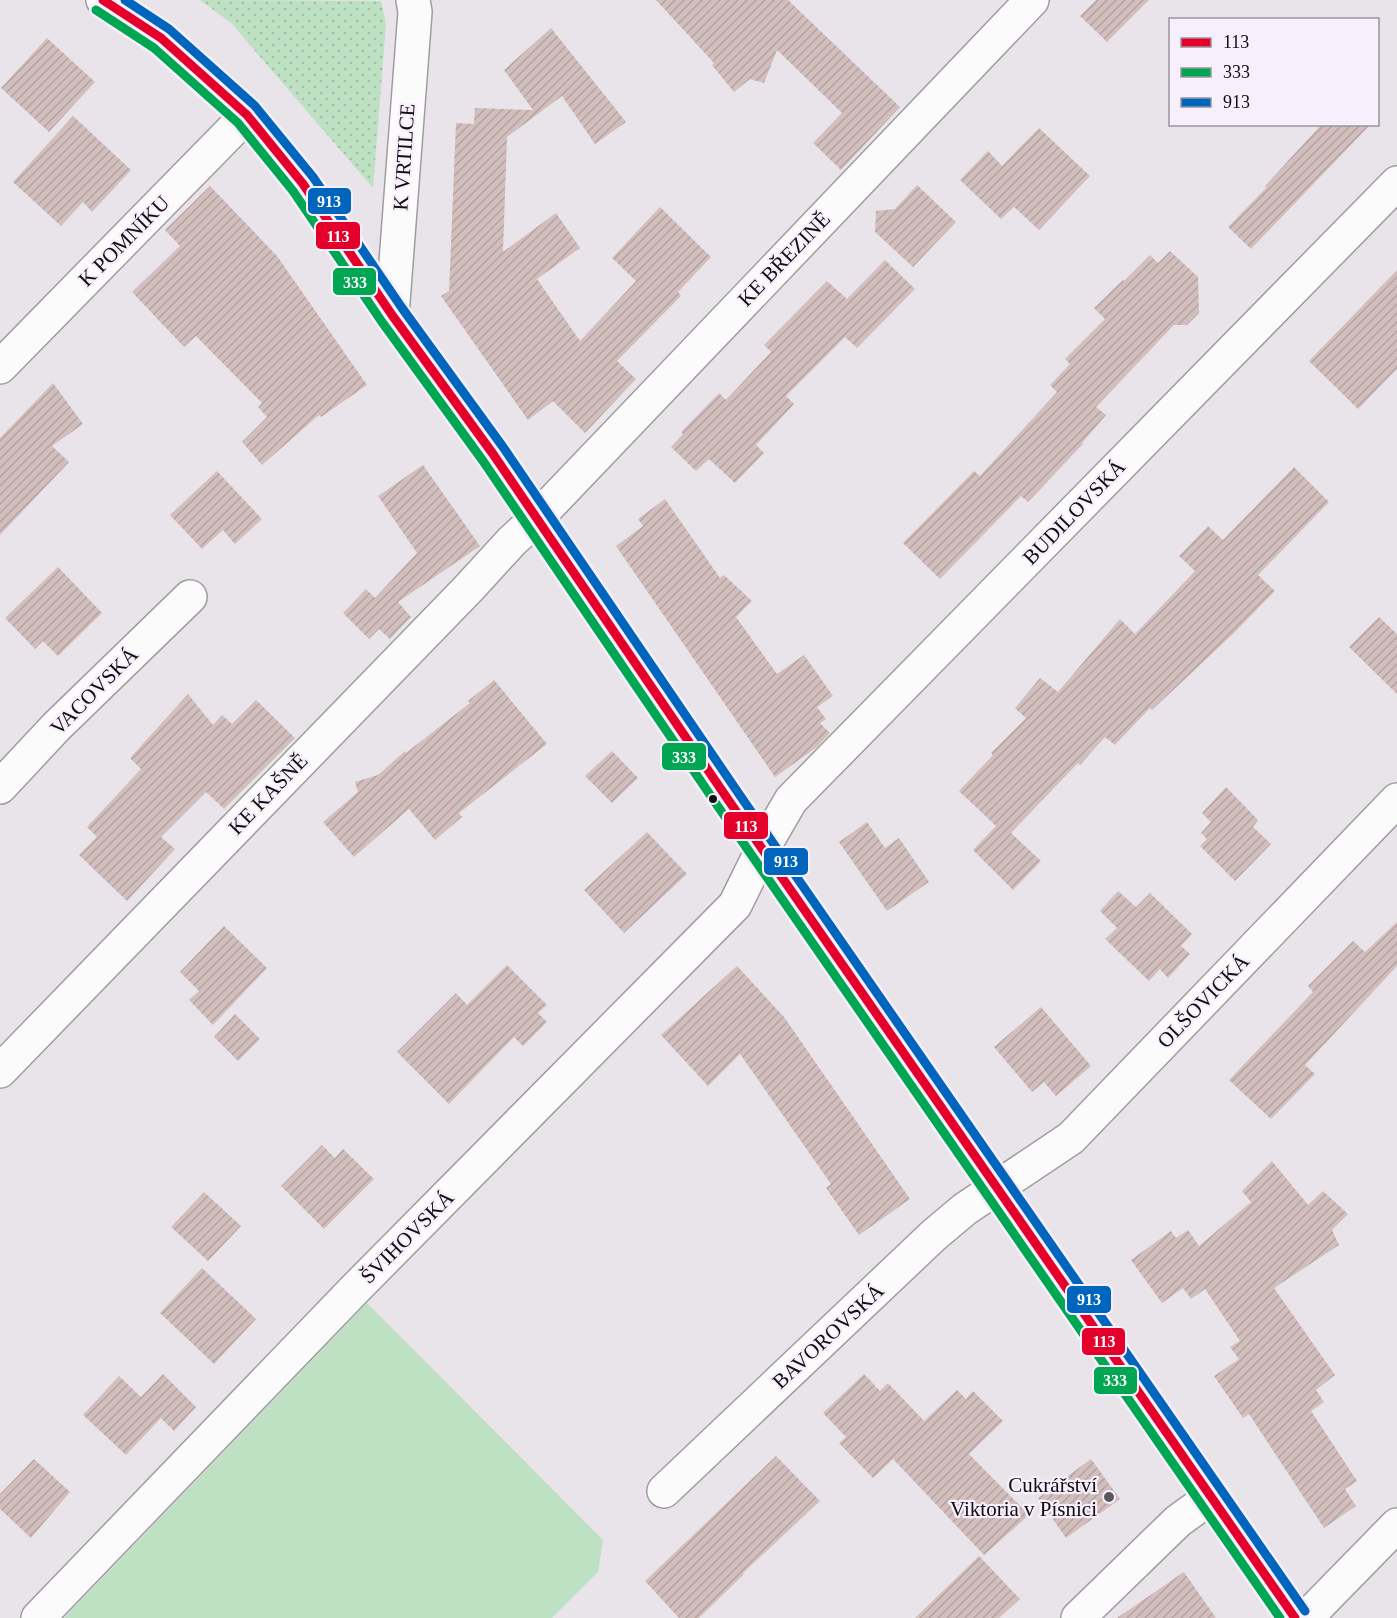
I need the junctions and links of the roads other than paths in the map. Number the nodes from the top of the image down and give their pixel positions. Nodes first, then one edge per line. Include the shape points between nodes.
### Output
1 (103, 0) edge
2 (413, 0) edge
3 (1032, 0) edge
4 (247, 115) junction
5 (1397, 183) edge
6 (392, 315) junction
7 (0, 367) edge
8 (537, 518) junction
9 (190, 597) dead end
10 (0, 788) edge
11 (1397, 800) edge
12 (763, 848) junction
13 (0, 1071) edge
14 (997, 1187) junction
15 (664, 1491) dead end
16 (1210, 1497) junction
17 (1397, 1525) edge
18 (38, 1618) edge
19 (1078, 1618) edge
20 (1296, 1618) edge
21 (1306, 1618) edge

1 - 4 street via 161,38
2 - 6 street, K VRTILCE
3 - 8 street, KE BŘEZINĚ
4 - 6 street via 303,184
4 - 7 street, K POMNÍKU
5 - 12 street, BUDILOVSKÁ via 791,800
6 - 8 street
8 - 12 street
8 - 13 street, KE KAŠNĚ
9 - 10 street, VACOVSKÁ via 56,727
11 - 14 street, OLŠOVICKÁ via 1071,1138
12 - 14 street
12 - 18 street, ŠVIHOVSKÁ via 735,905 355,1289
14 - 15 street, BAVOROVSKÁ via 933,1235
14 - 16 street
16 - 19 street via 1178,1521
16 - 20 street
17 - 21 street

